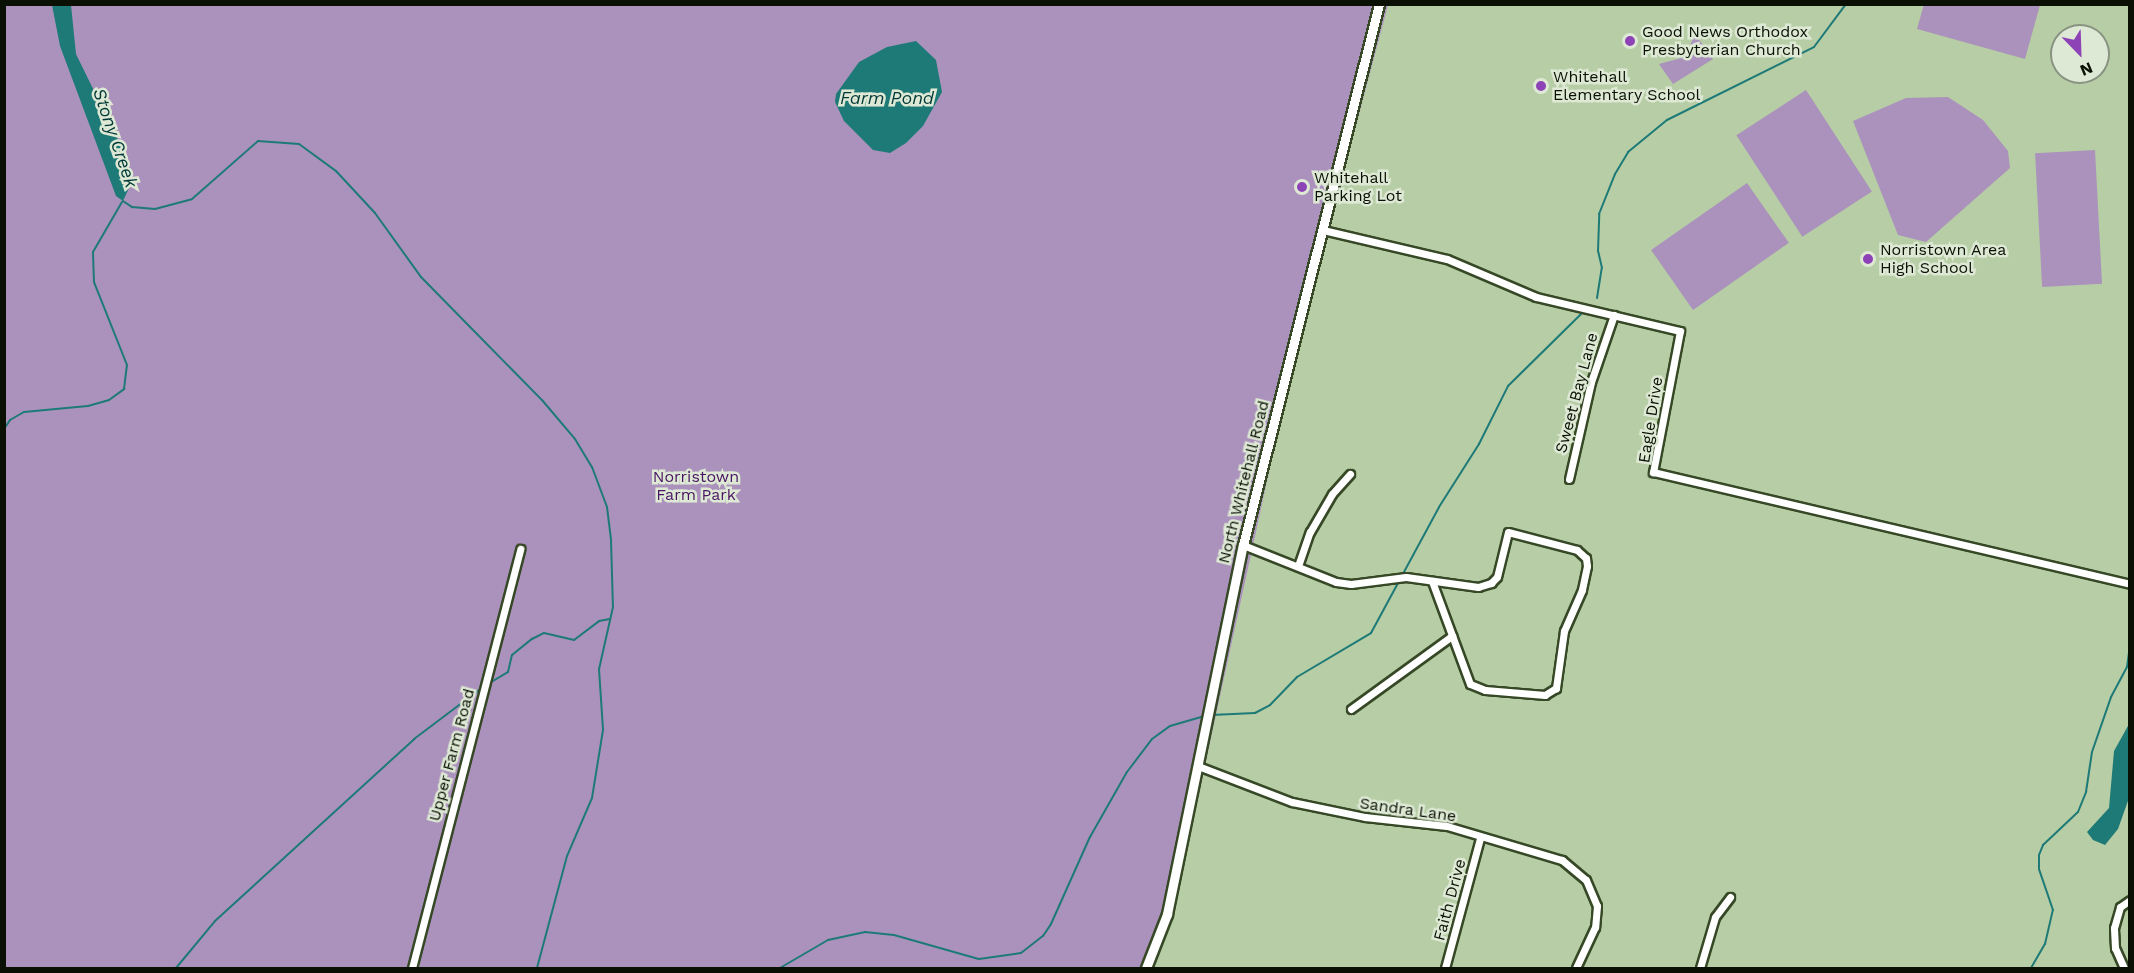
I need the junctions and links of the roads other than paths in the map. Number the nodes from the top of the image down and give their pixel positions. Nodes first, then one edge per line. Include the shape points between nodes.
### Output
1 (1378, 4) edge
2 (1323, 230) junction
3 (1614, 315) junction
4 (1350, 474) dead end
5 (1569, 479) dead end
6 (1243, 545) junction
7 (520, 549) dead end
8 (1298, 566) junction
9 (1432, 581) junction
10 (2130, 584) edge
11 (1452, 636) junction
12 (1351, 709) dead end
13 (1198, 766) junction
14 (1480, 838) junction
15 (1730, 897) dead end
16 (2130, 900) edge
17 (412, 969) edge
18 (1146, 969) edge
19 (1445, 969) edge
20 (1576, 969) edge
21 (1700, 969) edge
22 (2124, 969) edge

1 - 2 main road, North Whitehall Road
2 - 3 street, Eagle Drive via 1433,255 1536,297
2 - 6 main road, North Whitehall Road
3 - 5 street, Sweet Bay Lane via 1591,382
3 - 10 street, Eagle Drive via 1680,331 1653,471
4 - 8 street via 1332,494 1310,532
6 - 8 street
6 - 13 main road, North Whitehall Road
7 - 17 street, Upper Farm Road
8 - 9 street via 1336,582 1406,577
9 - 11 street
9 - 11 street via 1469,587 1491,583 1497,576 1508,532 1566,545 1586,558 1582,590 1564,631 1556,688 1551,694 1477,689 1466,676
11 - 12 street
13 - 14 street, Sandra Lane via 1292,802 1365,817 1447,826
13 - 18 main road, North Whitehall Road via 1167,914
14 - 19 street, Faith Drive
14 - 20 street, Sandra Lane via 1562,860 1586,880 1598,918
15 - 21 street via 1718,910
16 - 22 street via 2121,907 2114,928 2115,948

